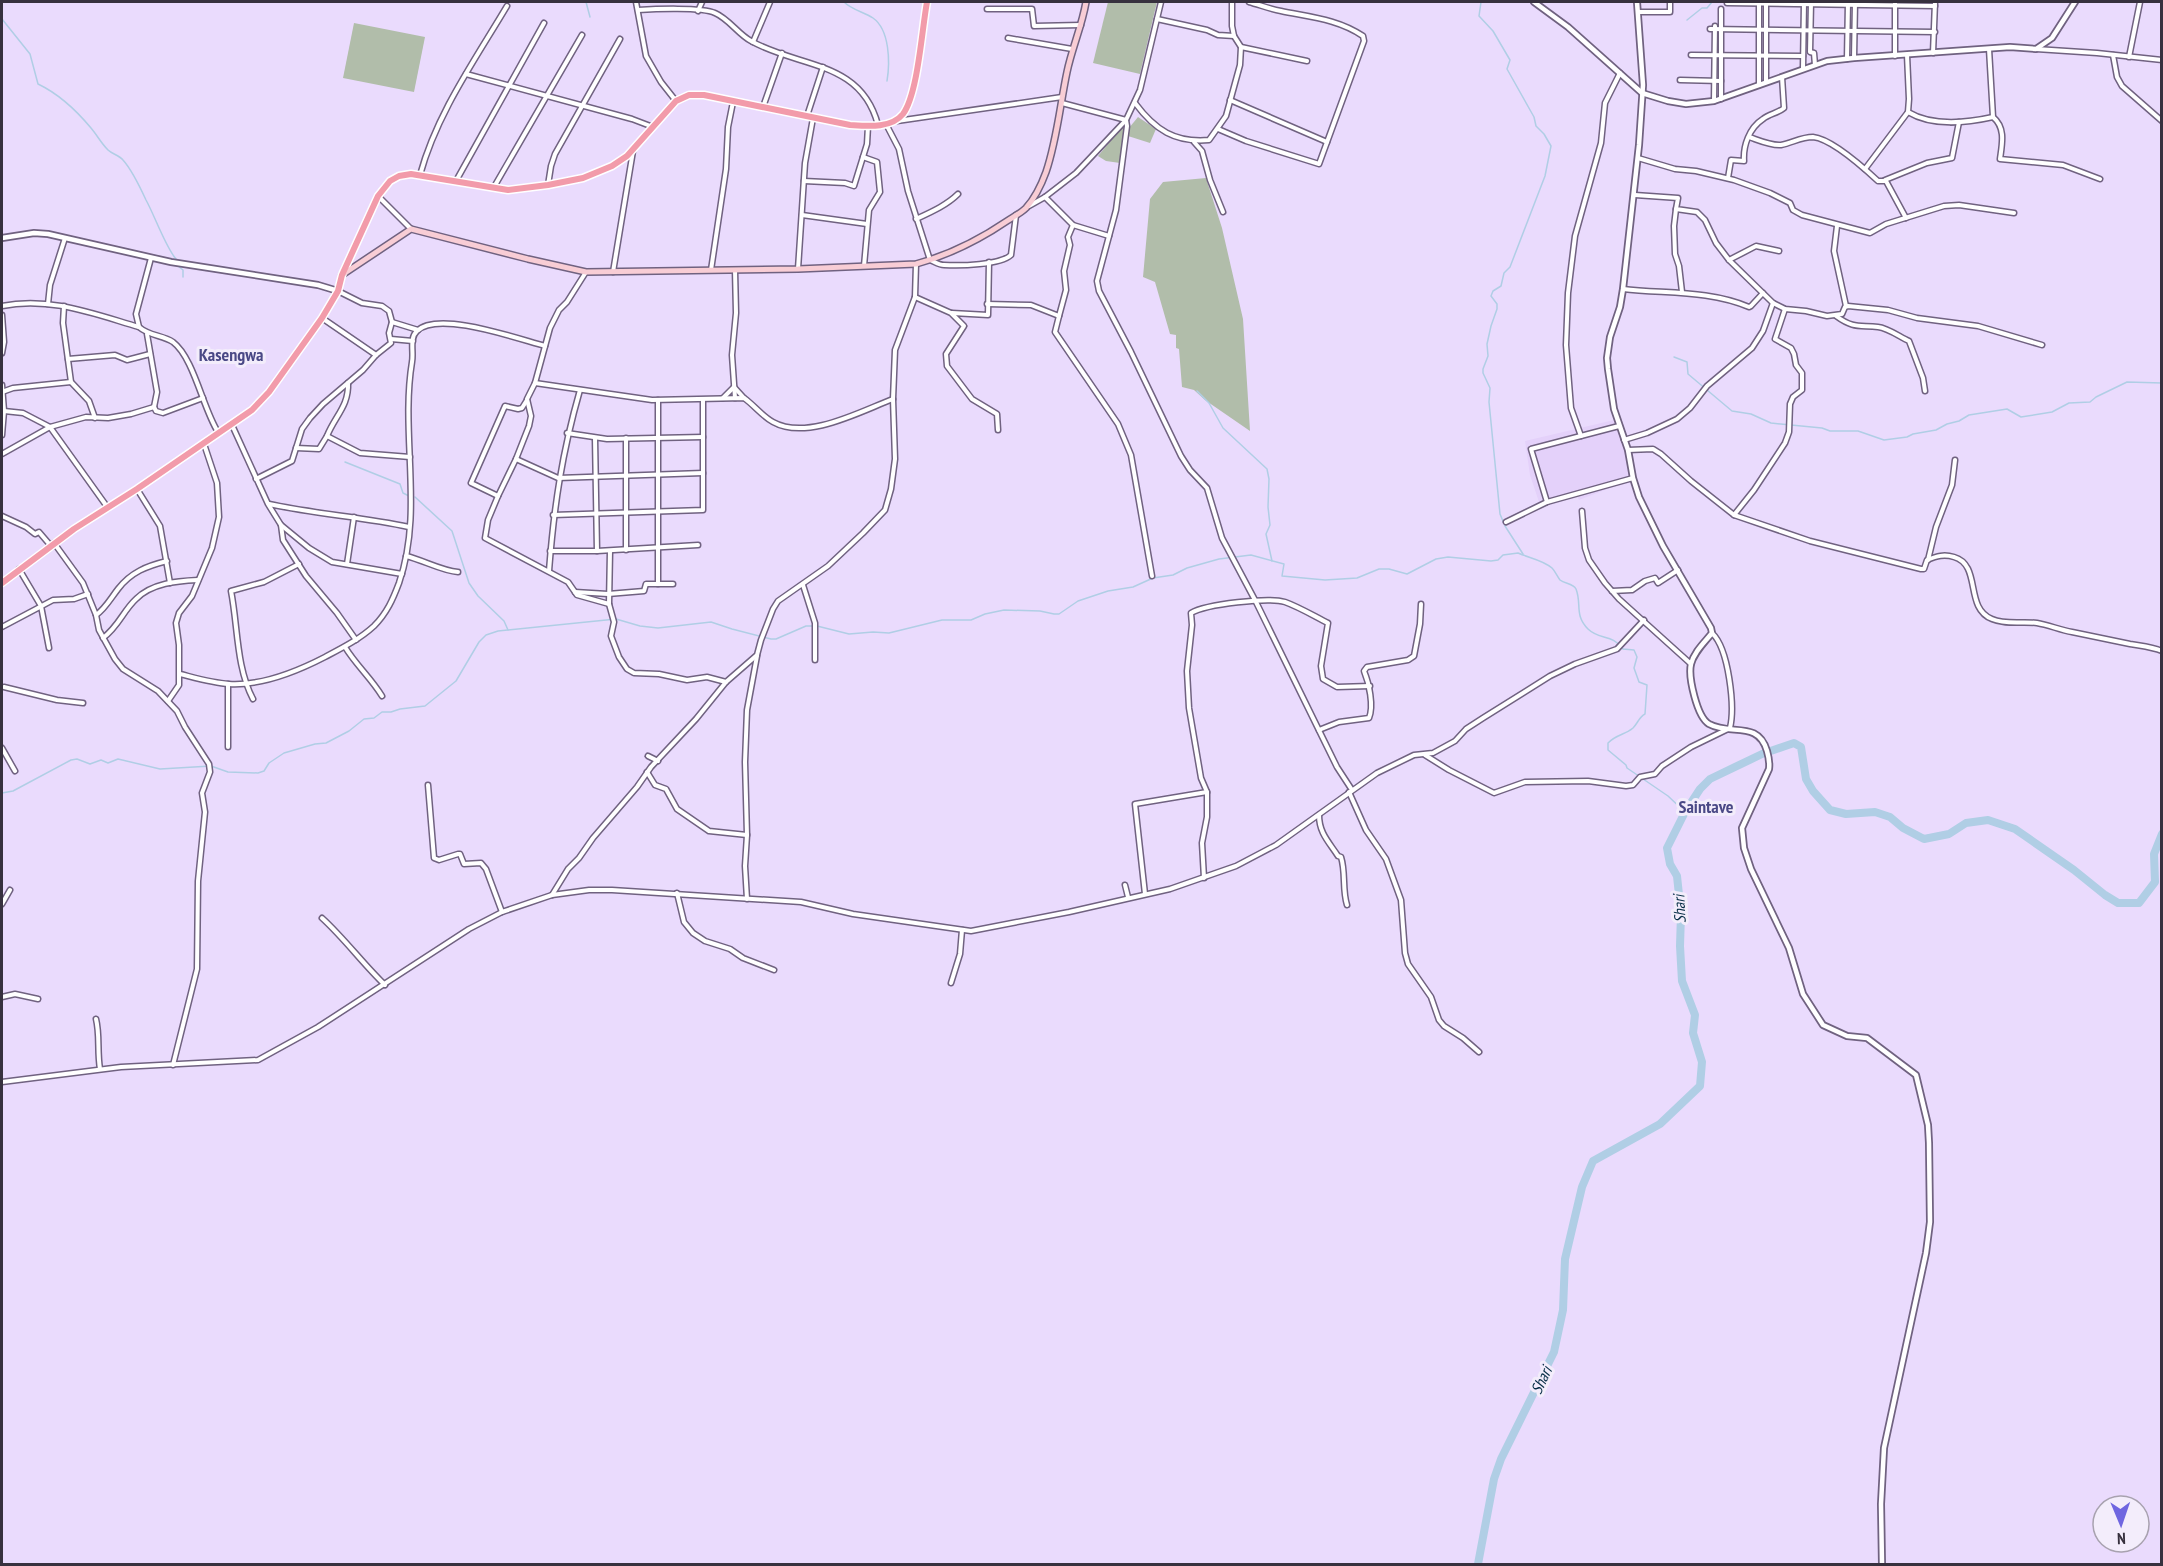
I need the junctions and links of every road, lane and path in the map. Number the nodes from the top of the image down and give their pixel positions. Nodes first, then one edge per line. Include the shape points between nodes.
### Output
1 (636, 2) edge
2 (702, 2) edge
3 (770, 2) edge
4 (927, 2) edge
5 (1086, 2) edge
6 (1161, 2) edge
7 (1232, 2) edge
8 (1249, 2) edge
9 (1534, 2) edge
10 (1637, 2) edge
11 (1670, 2) edge
12 (2075, 2) edge
13 (2140, 2) edge
14 (1727, 3) dead end
15 (1759, 3) edge
16 (1766, 3) edge
17 (1804, 3) edge
18 (1811, 3) edge
19 (1848, 3) edge
20 (1855, 3) edge
21 (1895, 4) edge
22 (1935, 4) edge
23 (507, 6) dead end
24 (987, 9) dead end
25 (1721, 9) dead end
26 (638, 10) junction
27 (698, 11) junction
28 (1638, 12) junction
29 (1157, 18) junction
30 (544, 23) dead end
31 (1082, 25) junction
32 (1721, 29) junction
33 (1759, 30) junction
34 (1766, 30) junction
35 (1804, 30) junction
36 (1811, 30) junction
37 (1848, 31) junction
38 (1855, 31) junction
39 (1895, 31) junction
40 (1935, 32) junction
41 (582, 35) dead end
42 (1234, 36) junction
43 (1008, 38) dead end
44 (620, 39) dead end
45 (753, 42) junction
46 (1241, 47) junction
47 (1072, 49) junction
48 (1989, 49) junction
49 (2036, 49) junction
50 (782, 53) junction
51 (1934, 53) junction
52 (1691, 55) dead end
53 (1714, 55) junction
54 (1721, 55) junction
55 (1907, 55) junction
56 (2113, 55) junction
57 (1759, 56) junction
58 (1766, 56) junction
59 (1803, 56) junction
60 (1895, 56) junction
61 (2129, 57) junction
62 (1847, 58) junction
63 (1854, 58) junction
64 (2162, 60) edge
65 (1307, 61) dead end
66 (1815, 65) junction
67 (823, 67) junction
68 (1803, 68) junction
69 (1620, 73) junction
70 (466, 74) junction
71 (1782, 76) junction
72 (1680, 80) dead end
73 (1714, 81) junction
74 (1721, 81) junction
75 (1766, 82) junction
76 (508, 84) junction
77 (1759, 85) junction
78 (1642, 93) junction
79 (546, 95) junction
80 (1721, 99) junction
81 (1062, 100) junction
82 (1230, 100) junction
83 (676, 101) junction
84 (733, 101) junction
85 (1714, 101) junction
86 (1135, 103) junction
87 (582, 106) junction
88 (763, 107) junction
89 (1908, 112) junction
90 (810, 116) junction
91 (1993, 117) junction
92 (1126, 120) junction
93 (894, 121) junction
94 (2162, 121) edge
95 (1959, 122) junction
96 (882, 125) junction
97 (867, 126) junction
98 (654, 127) junction
99 (1218, 129) junction
100 (1749, 137) junction
101 (1209, 140) junction
102 (1193, 141) junction
103 (1327, 142) junction
104 (633, 150) junction
105 (1202, 151) junction
106 (862, 157) junction
107 (1638, 158) junction
108 (1865, 169) junction
109 (420, 175) junction
110 (1728, 178) junction
111 (2100, 179) dead end
112 (1884, 180) junction
113 (456, 181) junction
114 (804, 181) junction
115 (548, 185) junction
116 (493, 188) junction
117 (958, 194) dead end
118 (1635, 195) junction
119 (378, 196) junction
120 (1045, 197) junction
121 (1026, 208) junction
122 (1676, 208) junction
123 (1223, 212) dead end
124 (2014, 213) dead end
125 (802, 215) junction
126 (1016, 215) junction
127 (1906, 218) junction
128 (916, 219) junction
129 (867, 224) junction
130 (1073, 225) junction
131 (1837, 226) junction
132 (411, 229) junction
133 (1109, 236) junction
134 (2, 238) edge
135 (65, 238) junction
136 (1779, 250) dead end
137 (151, 258) junction
138 (930, 260) junction
139 (1729, 260) junction
140 (989, 262) junction
141 (916, 264) junction
142 (864, 266) junction
143 (798, 269) junction
144 (711, 270) junction
145 (735, 270) junction
146 (586, 272) junction
147 (613, 272) junction
148 (342, 275) junction
149 (1623, 289) junction
150 (338, 291) junction
151 (1682, 292) junction
152 (1763, 293) junction
153 (915, 297) junction
154 (1773, 303) junction
155 (48, 304) junction
156 (987, 304) junction
157 (2, 306) edge
158 (64, 306) junction
159 (1846, 306) junction
160 (1785, 309) junction
161 (951, 313) junction
162 (2, 315) edge
163 (1059, 316) junction
164 (1835, 316) junction
165 (322, 318) junction
166 (392, 322) junction
167 (139, 327) junction
168 (418, 330) junction
169 (147, 334) junction
170 (391, 339) junction
171 (413, 341) junction
172 (2042, 345) dead end
173 (545, 346) junction
174 (2, 353) edge
175 (150, 354) junction
176 (376, 355) junction
177 (68, 359) junction
178 (71, 382) junction
179 (348, 382) junction
180 (535, 383) junction
181 (2, 384) edge
182 (734, 387) junction
183 (580, 390) junction
184 (2, 391) edge
185 (1925, 391) dead end
186 (203, 398) junction
187 (722, 398) junction
188 (735, 398) junction
189 (744, 398) junction
190 (527, 399) junction
191 (893, 399) junction
192 (658, 400) junction
193 (703, 400) junction
194 (154, 407) junction
195 (4, 411) junction
196 (95, 418) junction
197 (232, 425) junction
198 (1619, 426) junction
199 (50, 427) junction
200 (998, 430) dead end
201 (219, 433) junction
202 (567, 433) junction
203 (2, 435) edge
204 (327, 436) junction
205 (1581, 436) junction
206 (658, 437) junction
207 (703, 437) junction
208 (595, 438) junction
209 (626, 438) junction
210 (1624, 440) junction
211 (204, 444) junction
212 (296, 448) junction
213 (1628, 450) junction
214 (2, 454) edge
215 (410, 457) junction
216 (516, 459) junction
217 (1955, 460) dead end
218 (703, 473) junction
219 (658, 475) junction
220 (626, 476) junction
221 (595, 477) junction
222 (558, 478) junction
223 (1633, 478) junction
224 (256, 479) junction
225 (137, 489) junction
226 (498, 496) junction
227 (1547, 502) junction
228 (268, 504) junction
229 (108, 508) junction
230 (658, 511) junction
231 (1582, 511) dead end
232 (626, 512) junction
233 (596, 513) junction
234 (553, 515) junction
235 (1734, 515) junction
236 (2, 516) edge
237 (354, 517) junction
238 (1506, 522) dead end
239 (281, 525) junction
240 (410, 527) junction
241 (52, 545) junction
242 (698, 545) dead end
243 (658, 548) junction
244 (610, 550) junction
245 (626, 550) junction
246 (550, 551) junction
247 (597, 551) junction
248 (406, 556) junction
249 (1928, 560) junction
250 (167, 561) junction
251 (299, 564) junction
252 (347, 564) junction
253 (19, 569) junction
254 (1678, 570) junction
255 (549, 571) junction
256 (458, 572) dead end
257 (402, 574) junction
258 (1152, 576) dead end
259 (198, 580) junction
260 (2, 583) edge
261 (170, 583) junction
262 (658, 584) junction
263 (673, 584) dead end
264 (803, 585) junction
265 (1611, 591) junction
266 (574, 592) junction
267 (88, 594) junction
268 (608, 594) junction
269 (1256, 602) junction
270 (609, 604) junction
271 (1421, 604) dead end
272 (41, 606) junction
273 (96, 615) junction
274 (1644, 620) junction
275 (2, 627) edge
276 (1712, 633) junction
277 (103, 638) junction
278 (356, 640) junction
279 (345, 647) junction
280 (49, 648) dead end
281 (2162, 651) edge
282 (757, 655) junction
283 (815, 660) dead end
284 (1691, 664) junction
285 (180, 674) junction
286 (726, 682) junction
287 (228, 684) junction
288 (247, 684) junction
289 (1370, 686) junction
290 (4, 687) dead end
291 (382, 696) dead end
292 (253, 699) dead end
293 (168, 701) junction
294 (83, 703) dead end
295 (1730, 728) junction
296 (1319, 730) junction
297 (228, 747) dead end
298 (2, 748) edge
299 (1425, 755) junction
300 (648, 756) dead end
301 (658, 760) junction
302 (15, 771) dead end
303 (647, 772) junction
304 (428, 785) dead end
305 (1350, 791) junction
306 (1207, 792) junction
307 (1319, 814) junction
308 (747, 835) junction
309 (1204, 878) junction
310 (1125, 885) dead end
311 (10, 890) dead end
312 (676, 893) junction
313 (552, 894) junction
314 (1145, 894) junction
315 (1128, 897) junction
316 (747, 899) junction
317 (2, 904) edge
318 (1347, 905) dead end
319 (502, 912) junction
320 (322, 918) dead end
321 (963, 930) junction
322 (774, 970) dead end
323 (951, 983) dead end
324 (385, 985) junction
325 (2, 997) edge
326 (38, 999) dead end
327 (96, 1018) dead end
328 (1479, 1052) dead end
329 (173, 1065) junction
330 (100, 1069) junction
331 (2, 1082) edge
332 (1882, 1564) edge

1 - 26 street
2 - 27 street
3 - 45 street
4 - 93 main road via 910,98 902,115
5 - 31 main road
6 - 29 street
7 - 42 street
8 - 103 street via 1324,19 1363,36
9 - 69 street
10 - 28 street
11 - 28 street via 1670,12
12 - 49 street via 2052,38
13 - 61 street
14 - 15 street
15 - 16 street
15 - 33 street
16 - 17 street
16 - 34 street
17 - 18 street
17 - 35 street
18 - 19 street
18 - 36 street
19 - 20 street
19 - 37 street
20 - 21 street
20 - 38 street
21 - 22 street
21 - 39 street
22 - 40 street
23 - 70 street
24 - 31 street via 1032,9 1034,26
25 - 32 street
26 - 27 street
26 - 83 street via 646,56
27 - 45 street via 715,13
28 - 78 street
29 - 42 street
29 - 86 street
30 - 76 street
31 - 47 main road
32 - 33 street
32 - 53 street via 1713,28
32 - 54 street
33 - 34 street
33 - 57 street
34 - 35 street
34 - 58 street
35 - 36 street
35 - 59 street
36 - 37 street
36 - 66 street via 1810,52 1814,53
37 - 38 street
37 - 62 street
38 - 39 street
38 - 63 street
39 - 40 street
39 - 60 street
40 - 51 street
41 - 79 street
42 - 46 street
43 - 47 street
44 - 87 street
45 - 50 street
46 - 65 street
46 - 82 street
47 - 81 main road
48 - 49 street
48 - 51 street
48 - 91 street
49 - 56 street
50 - 67 street
50 - 88 street
51 - 55 street
52 - 53 street
53 - 54 street
53 - 73 street
54 - 57 street
54 - 74 street
55 - 60 street
55 - 89 street
56 - 61 street
56 - 94 street via 2122,86
57 - 58 street
57 - 77 street
58 - 59 street
58 - 75 street
59 - 68 street
60 - 63 street
61 - 64 street
62 - 63 street
62 - 66 street
66 - 68 street
67 - 90 street
67 - 96 street via 862,93
68 - 71 street
69 - 78 street
69 - 205 street via 1605,103 1601,143 1575,236 1568,293 1566,345 1571,403
70 - 76 street
70 - 109 street via 449,103
71 - 75 street
71 - 100 street via 1784,108 1761,120
72 - 73 street
73 - 74 street
73 - 85 street
74 - 80 street
75 - 77 street
76 - 79 street
76 - 113 street
77 - 80 street
78 - 85 street via 1686,104
78 - 107 street
79 - 87 street
79 - 116 street
80 - 85 street
81 - 92 street
81 - 93 street
81 - 121 main road via 1046,173
82 - 99 street
82 - 103 street
83 - 84 main road via 689,95 704,95
83 - 98 main road
84 - 88 main road
84 - 144 street
86 - 92 street
86 - 102 street via 1162,132
87 - 98 street
87 - 115 street via 555,154
88 - 90 main road
89 - 95 street
89 - 108 street
90 - 97 main road
90 - 114 street
91 - 95 street
91 - 111 street via 2001,129 2000,159 2063,165
92 - 120 street via 1076,173
92 - 133 street via 1116,210
93 - 96 main road
95 - 112 street via 1952,158
96 - 97 main road
96 - 128 street via 900,149
97 - 106 street
98 - 104 main road
99 - 101 street
99 - 103 street via 1319,164
100 - 108 street via 1776,145 1814,137
100 - 110 street via 1744,161 1731,160
101 - 102 street
101 - 105 street
102 - 105 street
104 - 115 main road via 612,166 583,178
104 - 147 street
105 - 123 street
106 - 114 street via 854,186
106 - 129 street via 877,162 880,192 869,210
107 - 110 street
107 - 118 street
108 - 112 street via 1878,181
109 - 113 main road
109 - 119 main road via 399,176
110 - 131 street via 1770,193 1790,203 1802,215
112 - 127 street
113 - 116 main road
114 - 125 street
115 - 116 main road
117 - 128 street
118 - 122 street via 1678,198
118 - 149 street
119 - 132 street
119 - 148 main road
120 - 121 street
120 - 130 street
121 - 126 main road
122 - 139 street via 1697,212
122 - 151 street via 1675,254
124 - 127 street via 1959,205
125 - 129 street
125 - 143 street
126 - 138 main road via 980,239
126 - 140 street via 1011,255
127 - 131 street via 1870,232
128 - 138 street
129 - 142 street
130 - 133 street
130 - 163 street via 1068,237 1066,290
131 - 159 street via 1834,251
132 - 146 main road
132 - 148 main road
133 - 269 street via 1097,281 1099,291 1181,456 1207,488 1222,538
134 - 135 street via 34,233
135 - 137 street
135 - 155 street
136 - 139 street via 1756,246
137 - 150 street
137 - 167 street via 136,314
138 - 140 street via 942,265
138 - 141 main road
139 - 152 street
140 - 156 street
141 - 142 main road
141 - 153 street
142 - 143 main road
143 - 145 main road
144 - 145 main road
144 - 147 main road
145 - 182 street
146 - 147 main road
146 - 173 street via 559,310
148 - 150 main road
149 - 151 street
149 - 198 street via 1607,358
150 - 165 main road
150 - 166 street via 362,303 382,306 389,311
151 - 152 street via 1713,295 1749,307
152 - 154 street
153 - 161 street
153 - 191 street via 895,350
154 - 160 street
154 - 210 street via 1752,348 1706,388 1690,408 1677,419
155 - 157 street
155 - 158 street
156 - 161 street via 988,315
156 - 163 street via 1031,305
158 - 167 street
158 - 177 street
159 - 164 street via 1842,314
159 - 172 street via 1978,326
160 - 164 street
160 - 235 street via 1775,339 1791,348 1802,373 1802,390 1790,404 1785,443
161 - 200 street via 964,326 946,354 947,366 972,399 997,414
162 - 174 street
163 - 258 street via 1055,332 1118,424 1131,454
164 - 185 street via 1862,328 1880,327 1909,341
165 - 176 street
165 - 197 main road via 269,392
166 - 168 street
166 - 170 street
167 - 169 street
168 - 171 street
168 - 173 street via 459,324
169 - 175 street
169 - 186 street via 172,342 185,354
170 - 171 street
170 - 176 street
171 - 215 street via 408,403
173 - 180 street
175 - 177 street via 127,360 115,355
175 - 194 street via 157,392
176 - 179 street
177 - 178 street
178 - 184 street
178 - 196 street via 89,401
179 - 204 street via 347,401
179 - 212 street via 310,418
180 - 183 street
180 - 190 street
181 - 184 street
182 - 187 street
182 - 188 street
182 - 189 street
183 - 192 street
183 - 202 street
184 - 195 street
186 - 194 street via 163,413
186 - 201 street
187 - 188 street
187 - 193 street
188 - 189 street
189 - 191 street via 772,422 797,428 828,424
190 - 216 street via 531,416
190 - 226 street via 522,408 505,406 471,483
191 - 264 street via 895,459 885,510 842,554
192 - 193 street
192 - 206 street
193 - 207 street
194 - 196 street
195 - 199 street via 23,413
195 - 203 street
196 - 199 street
197 - 201 main road
197 - 224 street
198 - 205 street
198 - 210 street
199 - 214 street
199 - 229 street
201 - 211 main road
202 - 208 street
202 - 222 street
204 - 212 street via 319,449
204 - 215 street via 360,453
205 - 227 street via 1531,449
206 - 207 street
206 - 209 street
206 - 219 street
207 - 218 street
208 - 209 street
208 - 221 street
209 - 220 street
210 - 213 street
211 - 225 main road
211 - 259 street via 217,483 219,517 212,548
212 - 224 street via 292,461
213 - 223 street
213 - 235 street via 1653,449 1661,453
215 - 240 street
216 - 222 street
216 - 226 street
217 - 249 street via 1952,485 1935,527
218 - 219 street
218 - 230 street via 703,510
219 - 220 street
219 - 230 street
220 - 221 street
220 - 232 street
221 - 222 street
221 - 233 street
222 - 234 street
223 - 227 street
223 - 254 street
224 - 228 street
225 - 229 main road
225 - 250 street via 159,523
226 - 255 street via 485,538
227 - 238 street
228 - 237 street
228 - 239 street
229 - 241 main road
230 - 232 street
230 - 243 street
231 - 265 street via 1589,560
232 - 233 street
232 - 245 street
233 - 234 street
233 - 247 street
234 - 246 street
235 - 249 street via 1810,541 1921,570
236 - 241 street via 34,534 39,532
237 - 240 street
237 - 252 street
239 - 251 street via 283,540
239 - 252 street via 332,562
240 - 248 street
241 - 253 main road
241 - 267 street
242 - 243 street
243 - 245 street
243 - 262 street
244 - 245 street
244 - 247 street
244 - 268 street
246 - 247 street
246 - 255 street
248 - 256 street
248 - 257 street
249 - 281 street via 1939,555 1952,556 1966,564 1976,604 1990,618 2051,625
250 - 261 street
250 - 273 street via 132,574
251 - 278 street
251 - 288 street via 264,582 231,591
252 - 257 street
253 - 260 main road
253 - 272 street
254 - 265 street via 1658,584 1655,578 1632,590
254 - 276 street
255 - 266 street via 568,582
257 - 278 street via 390,607 375,626
259 - 261 street
259 - 285 street via 176,623
261 - 277 street via 149,589 135,599 121,621
262 - 263 street
262 - 268 street via 646,584 644,591
264 - 282 street via 778,601
264 - 283 street via 815,625
265 - 274 street
266 - 268 street
266 - 270 street
267 - 272 street
267 - 273 street
268 - 270 street
269 - 289 street via 1282,601 1328,623 1323,679 1337,687
269 - 296 street
269 - 306 street via 1204,607 1191,613 1189,708
270 - 286 street via 614,620 611,636 627,669 687,680 707,677
271 - 289 street via 1414,656 1367,667 1364,671
272 - 275 street
272 - 280 street
273 - 277 street
274 - 284 street
274 - 299 street via 1617,649 1550,676 1466,729 1455,741
276 - 284 street
276 - 295 street via 1726,662
277 - 293 street via 123,669
278 - 279 street
279 - 288 street via 268,680
279 - 291 street
282 - 286 street
282 - 308 street via 747,710
284 - 295 street via 1692,684 1702,718 1712,726
285 - 287 street
285 - 293 street via 179,685
286 - 301 street
287 - 288 street
287 - 297 street
288 - 292 street
289 - 296 street via 1369,718 1339,722
290 - 294 street
293 - 329 street via 209,766 202,793 205,812 198,881 197,969
295 - 299 street via 1691,747 1655,774 1626,786 1598,781 1525,782 1494,793
295 - 332 street via 1764,740 1770,763 1742,828 1744,848 1789,948 1803,994 1823,1025 1867,1038 1916,1075 1928,1125 1930,1222 1884,1448
296 - 305 street
298 - 302 street
299 - 305 street via 1404,759
300 - 301 street
301 - 303 street
303 - 308 street via 655,785 666,789 677,809 709,831
303 - 313 street
304 - 319 street via 434,858 460,854 464,864 483,864
305 - 307 street
305 - 328 street via 1366,830 1386,859 1401,900 1408,964 1431,997 1439,1020
306 - 309 street via 1202,843
306 - 314 street via 1135,804
307 - 309 street via 1261,854
307 - 318 street via 1323,837 1341,857
308 - 316 street
309 - 314 street
310 - 315 street
311 - 317 street
312 - 313 street via 589,890
312 - 316 street
312 - 322 street via 684,922 693,933
313 - 319 street
314 - 315 street
315 - 321 street via 1069,912
316 - 321 street via 801,902
319 - 324 street via 469,929
320 - 324 street
321 - 323 street
324 - 329 street via 258,1060
325 - 326 street via 15,994
327 - 330 street
329 - 330 street
330 - 331 street

